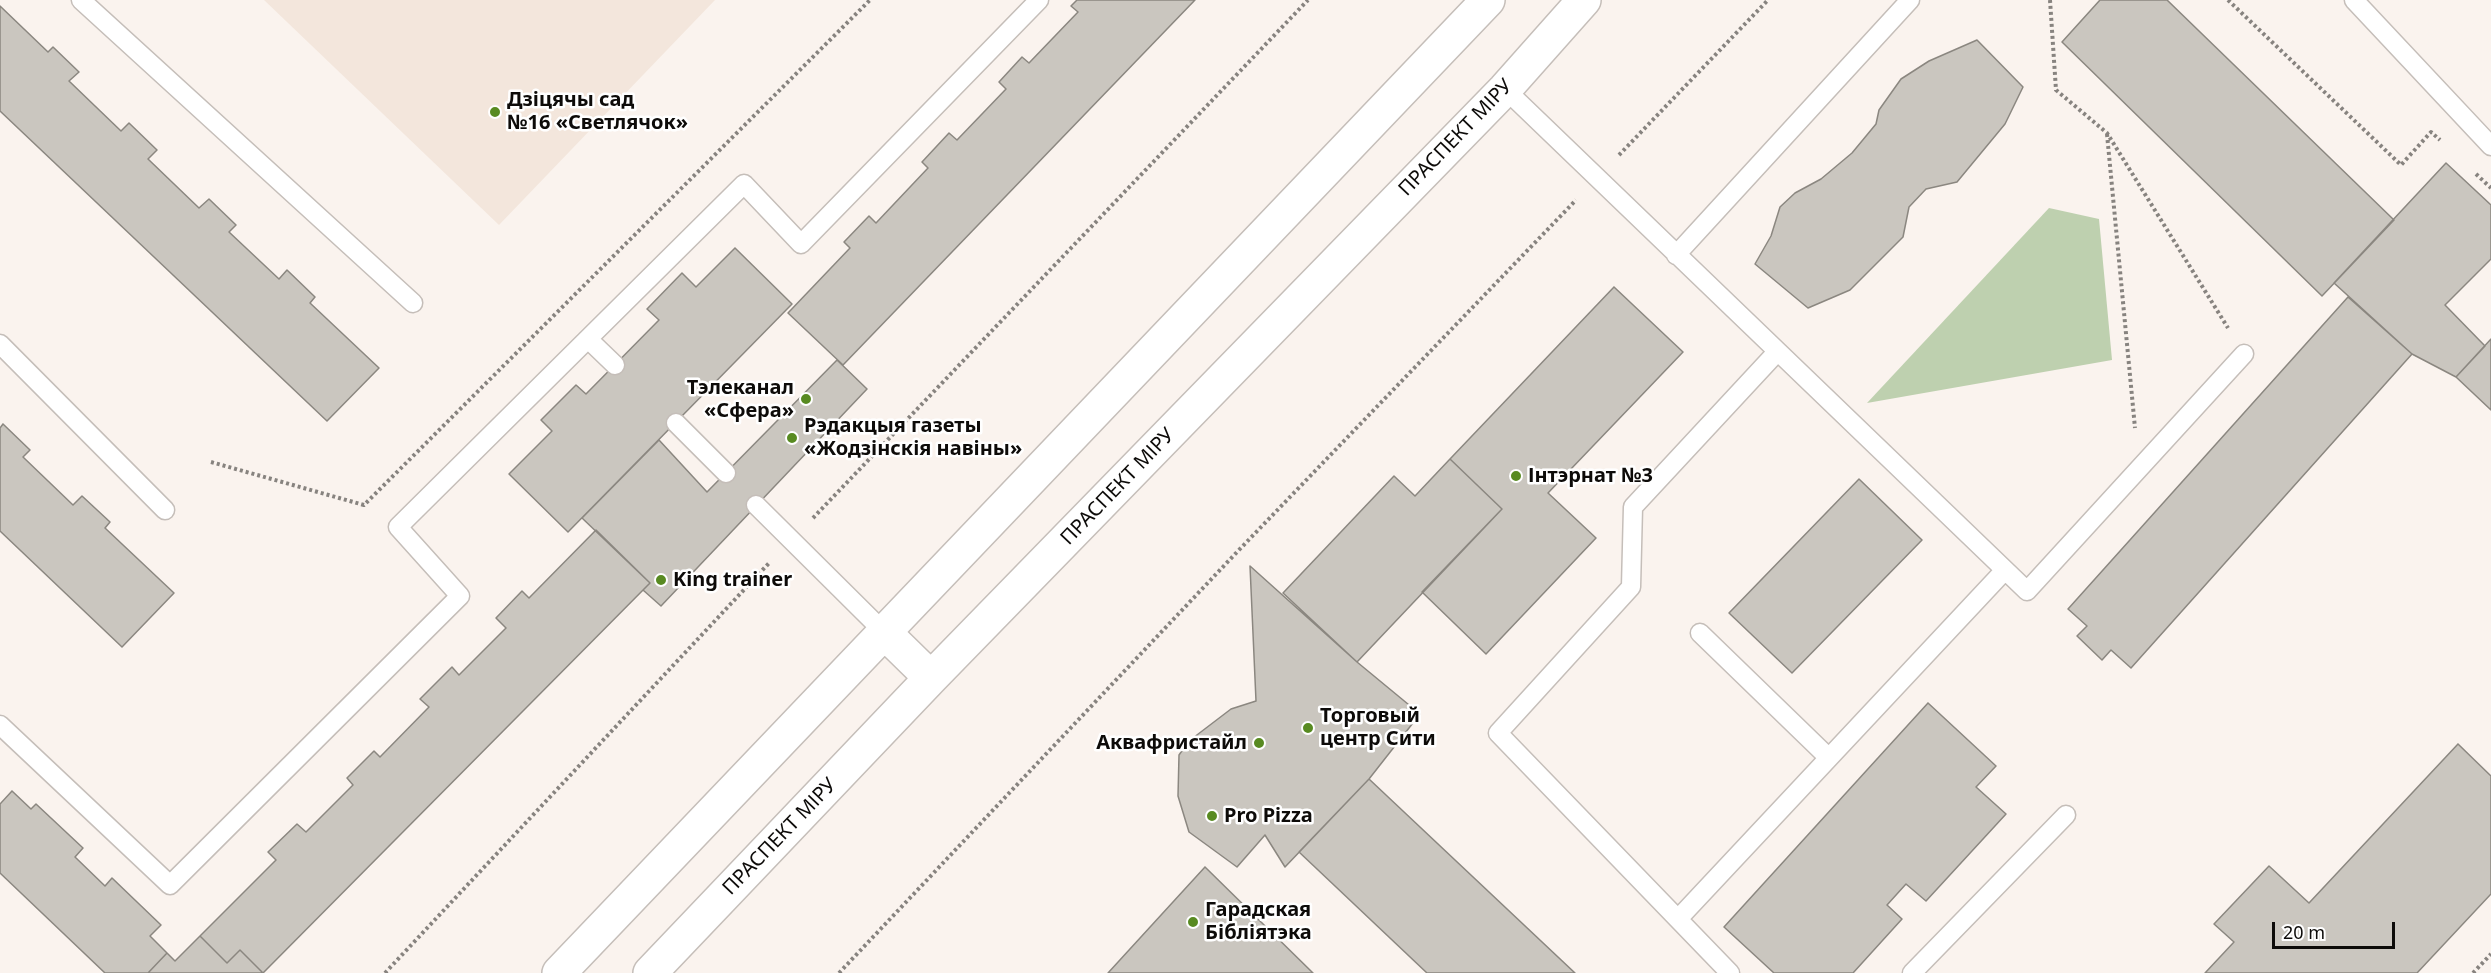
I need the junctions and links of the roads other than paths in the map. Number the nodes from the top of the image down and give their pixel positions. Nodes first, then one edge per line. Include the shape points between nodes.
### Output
1 (81, 0) edge
2 (1039, 0) edge
3 (1488, 0) edge
4 (1584, 0) edge
5 (1910, 0) edge
6 (2354, 0) edge
7 (1505, 89) junction
8 (2491, 146) edge
9 (1676, 255) junction
10 (413, 303) dead end
11 (588, 339) junction
12 (0, 344) edge
13 (1777, 352) junction
14 (2244, 354) road end
15 (615, 365) dead end
16 (676, 423) dead end
17 (726, 473) dead end
18 (756, 505) dead end
19 (165, 510) dead end
20 (2005, 570) junction
21 (884, 632) junction
22 (1700, 633) dead end
23 (931, 678) junction
24 (0, 725) edge
25 (1829, 758) junction
26 (2066, 815) dead end
27 (1678, 919) junction
28 (559, 973) edge
29 (650, 973) edge
30 (1730, 973) edge
31 (1912, 973) edge

1 - 10 lane
2 - 11 lane via 801,244 744,184
3 - 21 main road
4 - 7 main road, ПРАСПЕКТ МІРУ
5 - 9 lane
6 - 8 lane
7 - 9 lane
7 - 23 main road, ПРАСПЕКТ МІРУ
9 - 13 lane
11 - 15 lane
11 - 24 lane via 398,527 460,596 170,885
12 - 19 lane
13 - 20 lane
13 - 27 lane via 1633,507 1631,587 1498,734
14 - 20 lane via 2027,591
16 - 17 lane
18 - 21 lane
20 - 25 lane
21 - 23 main road
21 - 28 main road
22 - 25 lane
23 - 29 main road, ПРАСПЕКТ МІРУ
25 - 27 lane
26 - 31 lane
27 - 30 lane

